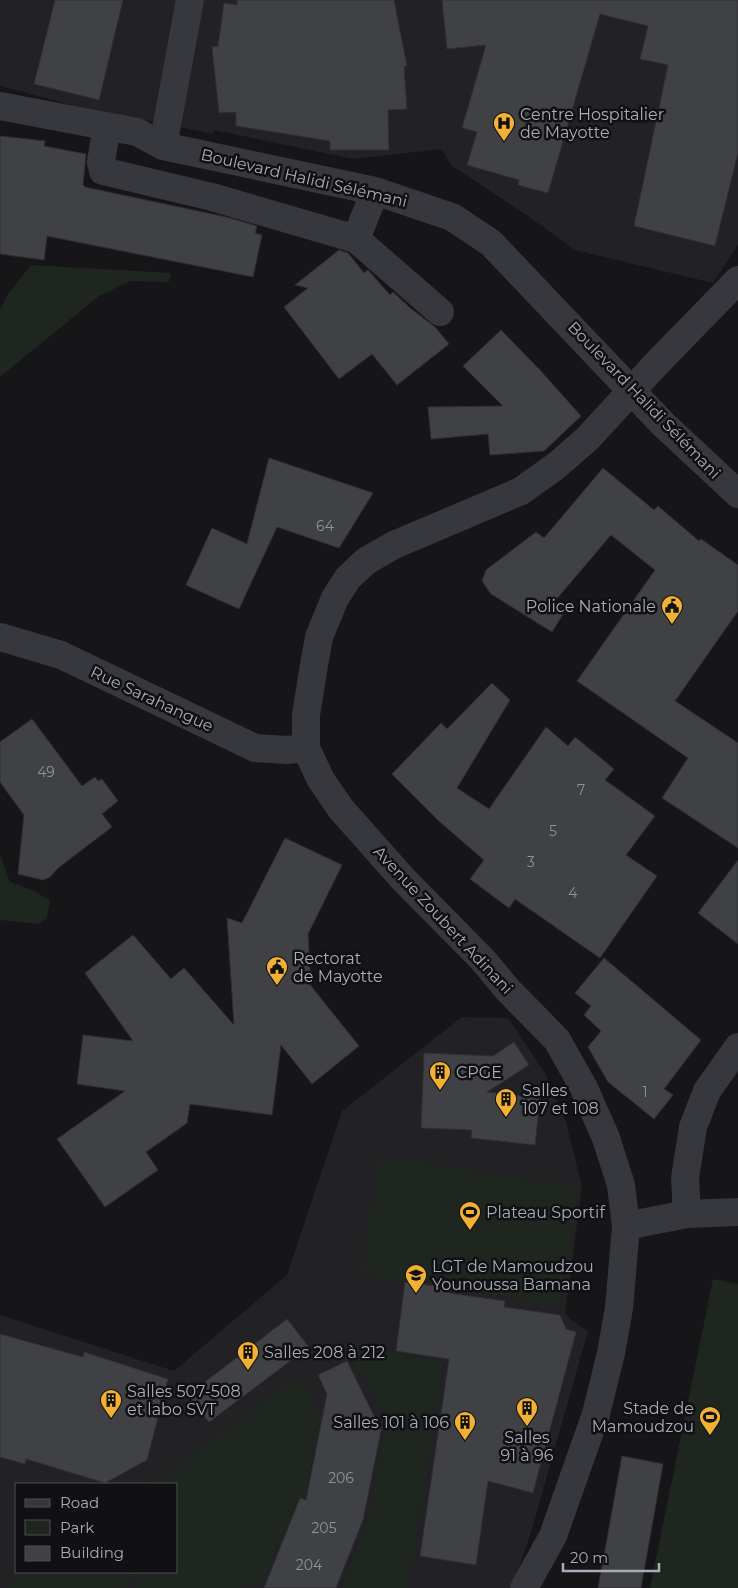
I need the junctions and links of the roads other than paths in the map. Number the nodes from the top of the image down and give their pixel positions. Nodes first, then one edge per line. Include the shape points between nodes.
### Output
1 (190, 0) edge
2 (3, 111) edge
3 (107, 126) junction
4 (163, 146) junction
5 (375, 191) junction
6 (356, 239) junction
7 (738, 280) edge
8 (440, 312) dead end
9 (631, 390) junction
10 (738, 494) edge
11 (0, 637) edge
12 (306, 748) junction
13 (738, 1047) edge
14 (738, 1212) edge
15 (687, 1214) junction
16 (626, 1226) junction
17 (524, 1588) edge

1 - 4 street
2 - 3 street, Boulevard Halidi Sélémani
3 - 4 street, Boulevard Halidi Sélémani via 137,132
3 - 6 street via 102,170 212,197
4 - 5 street, Boulevard Halidi Sélémani
5 - 6 street
5 - 9 street, Boulevard Halidi Sélémani via 452,217 491,243
6 - 8 street
7 - 9 street, Avenue Zoubert Adinani
9 - 10 street, Boulevard Halidi Sélémani
9 - 12 street, Avenue Zoubert Adinani via 587,439 521,491 394,544 366,561 348,578 335,598 319,637 306,715
11 - 12 street, Rue Sarahangue via 61,655 255,748
12 - 16 street, Avenue Zoubert Adinani via 321,780 341,809 403,879 557,1040 584,1088 606,1138 621,1185
13 - 15 street via 707,1091 693,1127 685,1178
14 - 15 street
15 - 16 street
16 - 17 street, Avenue Zoubert Adinani via 619,1308 596,1414 554,1536

